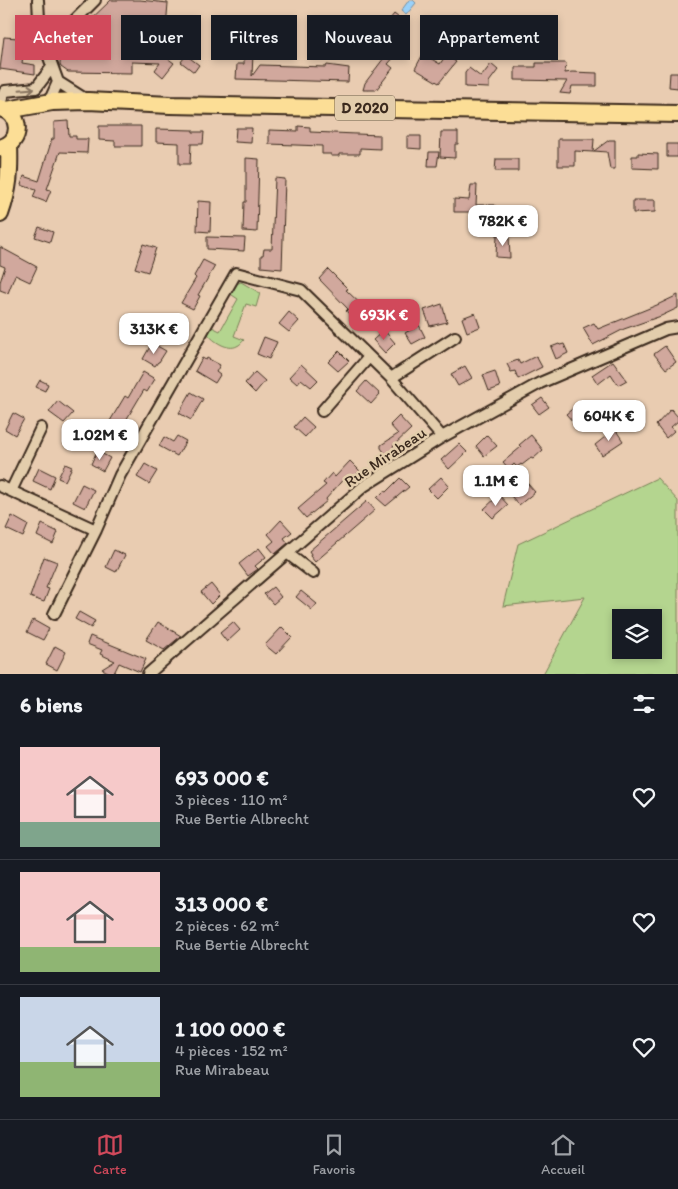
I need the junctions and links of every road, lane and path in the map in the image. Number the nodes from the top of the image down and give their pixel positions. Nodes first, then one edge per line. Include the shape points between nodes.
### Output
1 (38, 0) edge
2 (95, 0) edge
3 (39, 15) edge
4 (80, 15) edge
5 (50, 60) edge
6 (52, 67) junction
7 (58, 82) junction
8 (88, 101) junction
9 (51, 102) junction
10 (2, 107) edge
11 (678, 114) edge
12 (17, 128) junction
13 (4, 146) edge
14 (0, 162) edge
15 (9, 179) junction
16 (0, 214) edge
17 (678, 327) edge
18 (454, 337) dead end
19 (369, 357) junction
20 (391, 378) junction
21 (322, 411) dead end
22 (41, 428) dead end
23 (442, 438) junction
24 (0, 486) edge
25 (11, 491) junction
26 (96, 530) junction
27 (287, 553) junction
28 (313, 574) dead end
29 (54, 614) dead end
30 (148, 674) edge

1 - 3 street
2 - 4 street
5 - 6 street
6 - 7 street
10 -> 6 street via 6,90 36,88
7 - 8 street
7 - 9 street
8 - 9 main road, D 2020
8 - 11 main road, D 2020
9 - 10 main road, D 2020
9 - 12 main road
10 - 12 main road via 14,118
12 - 13 main road via 16,134
13 - 15 main road
14 - 15 main road
15 - 16 main road
17 - 23 street, Rue Mirabeau via 666,329 540,383
18 - 20 street
19 - 20 street
19 - 21 street
19 - 26 street via 301,290 236,273 120,475
20 - 23 street
22 - 25 street
23 - 27 street, Rue Mirabeau via 364,486
24 - 25 street
25 - 26 street
26 - 29 street
27 - 28 street
27 - 30 street, Rue Mirabeau

